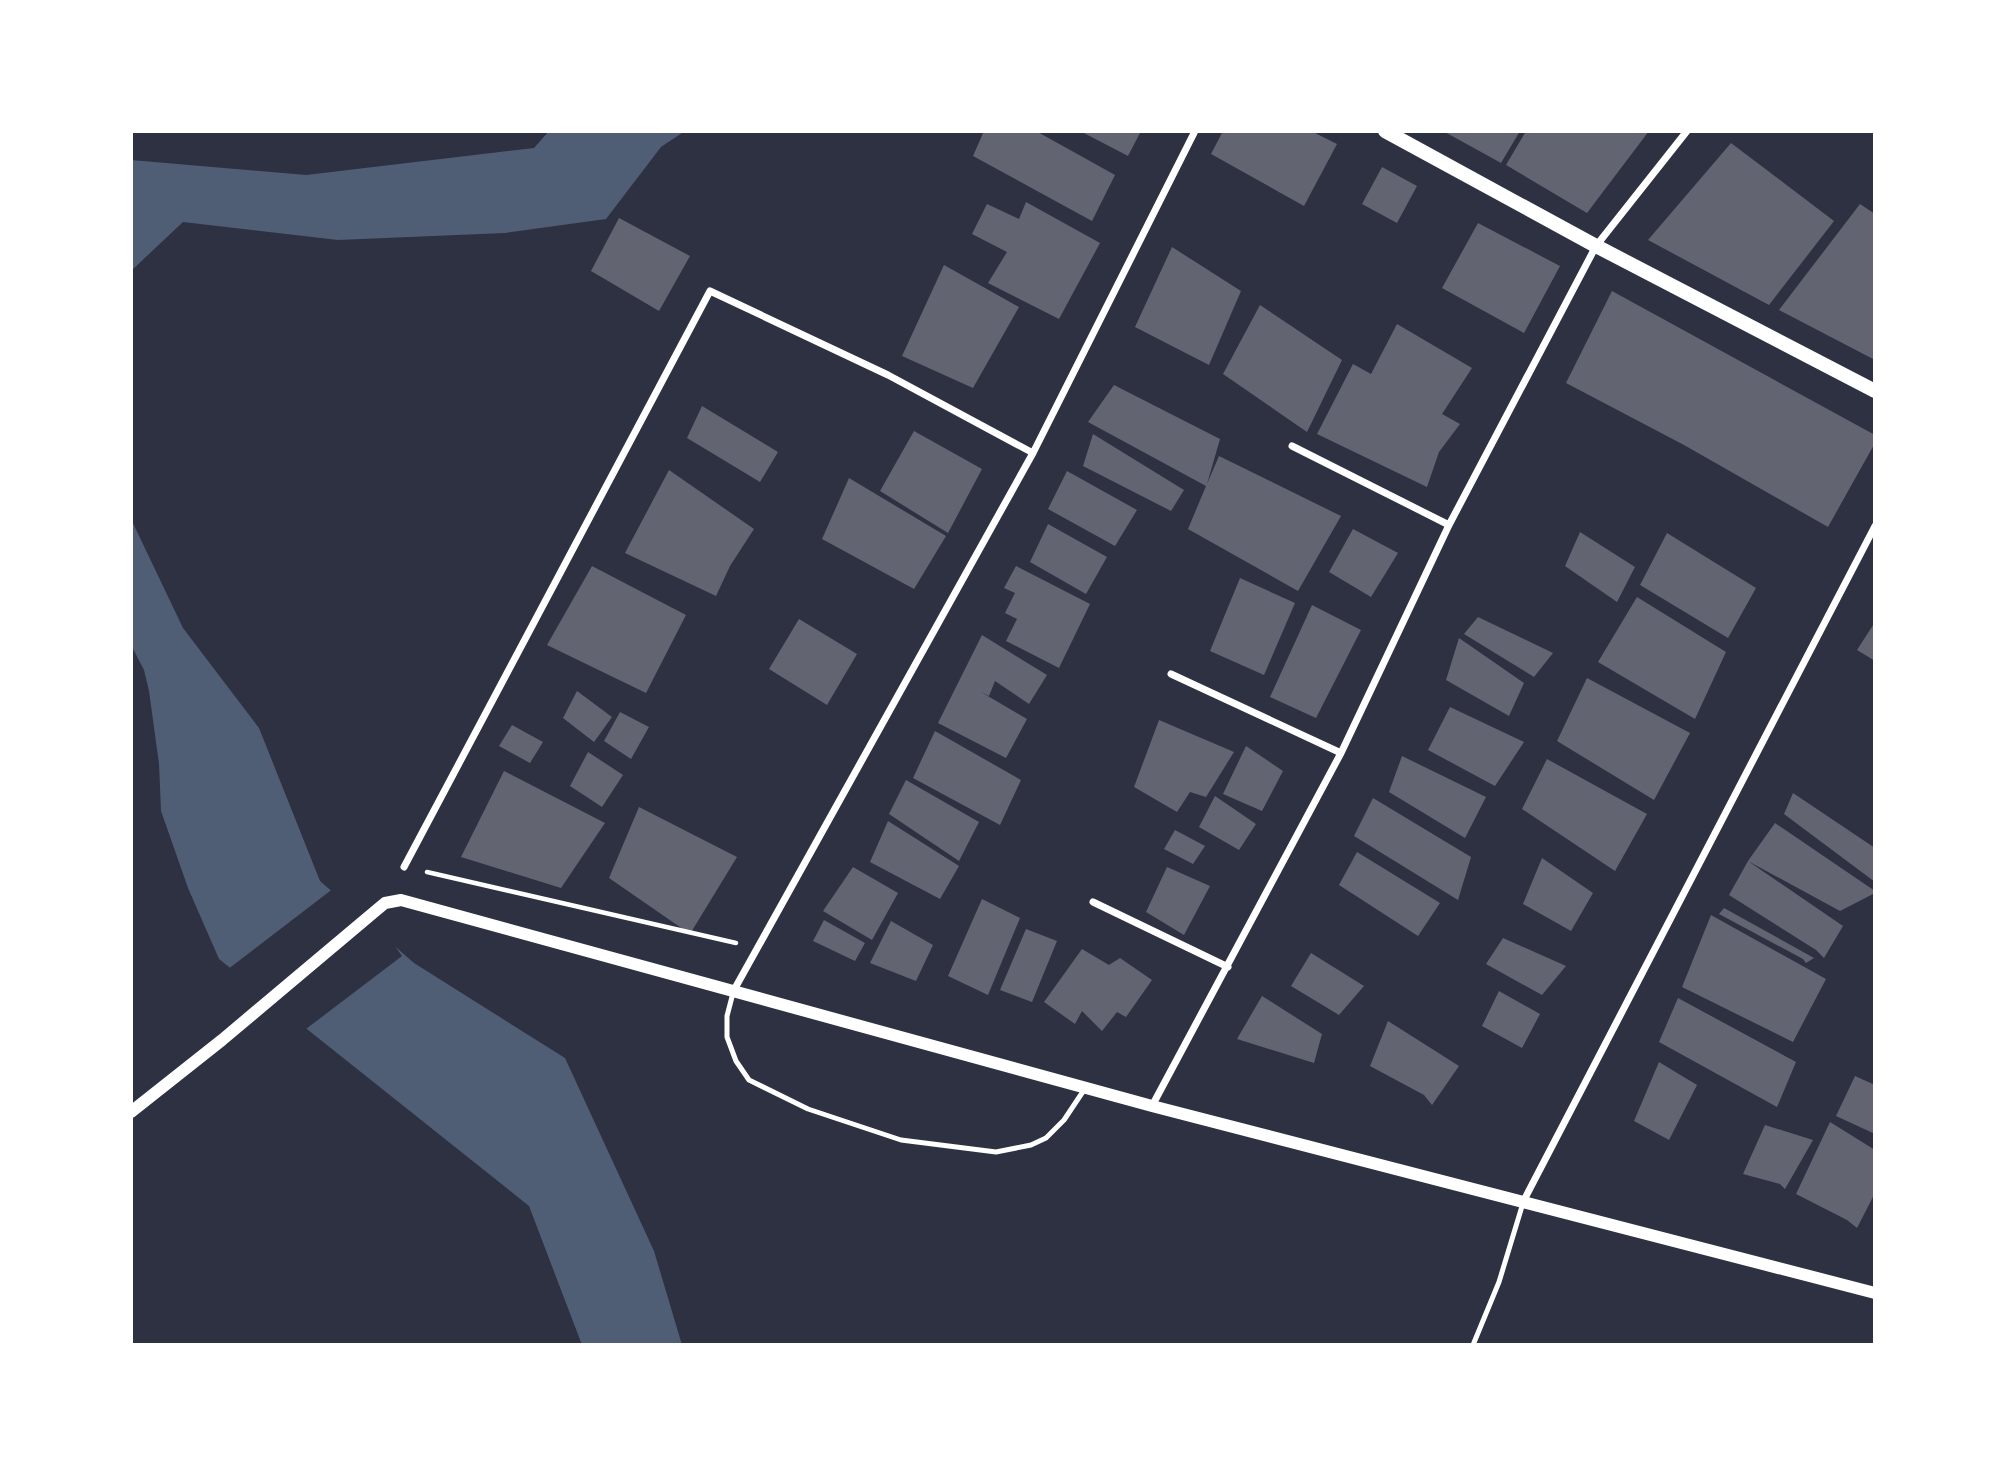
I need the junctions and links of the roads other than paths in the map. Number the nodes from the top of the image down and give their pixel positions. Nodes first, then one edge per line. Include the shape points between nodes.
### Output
1 (1195, 131) edge
2 (1385, 131) edge
3 (1687, 131) edge
4 (1596, 246) junction
5 (1875, 391) edge
6 (1292, 446) dead end
7 (1033, 453) junction
8 (1449, 526) junction
9 (1875, 526) edge
10 (1171, 674) dead end
11 (1341, 753) junction
12 (404, 867) road end
13 (1093, 902) dead end
14 (1228, 967) junction
15 (734, 990) junction
16 (1086, 1087) junction
17 (1152, 1106) junction
18 (131, 1112) edge
19 (1523, 1202) junction
20 (1875, 1293) edge
21 (1473, 1345) edge

1 - 7 street
2 - 4 main road
3 - 4 street
4 - 5 main road
4 - 8 street
6 - 8 street
7 - 12 street via 888,375 710,291
7 - 15 street
8 - 11 street
9 - 19 street
10 - 11 street
11 - 14 street
13 - 14 street
14 - 17 street
15 - 16 street
15 - 16 lane via 727,1037 749,1080 808,1109 901,1140 996,1152 1031,1145 1064,1120
15 - 18 street via 401,900 385,903
16 - 17 street
17 - 19 street
19 - 20 street
19 - 21 lane via 1499,1282

